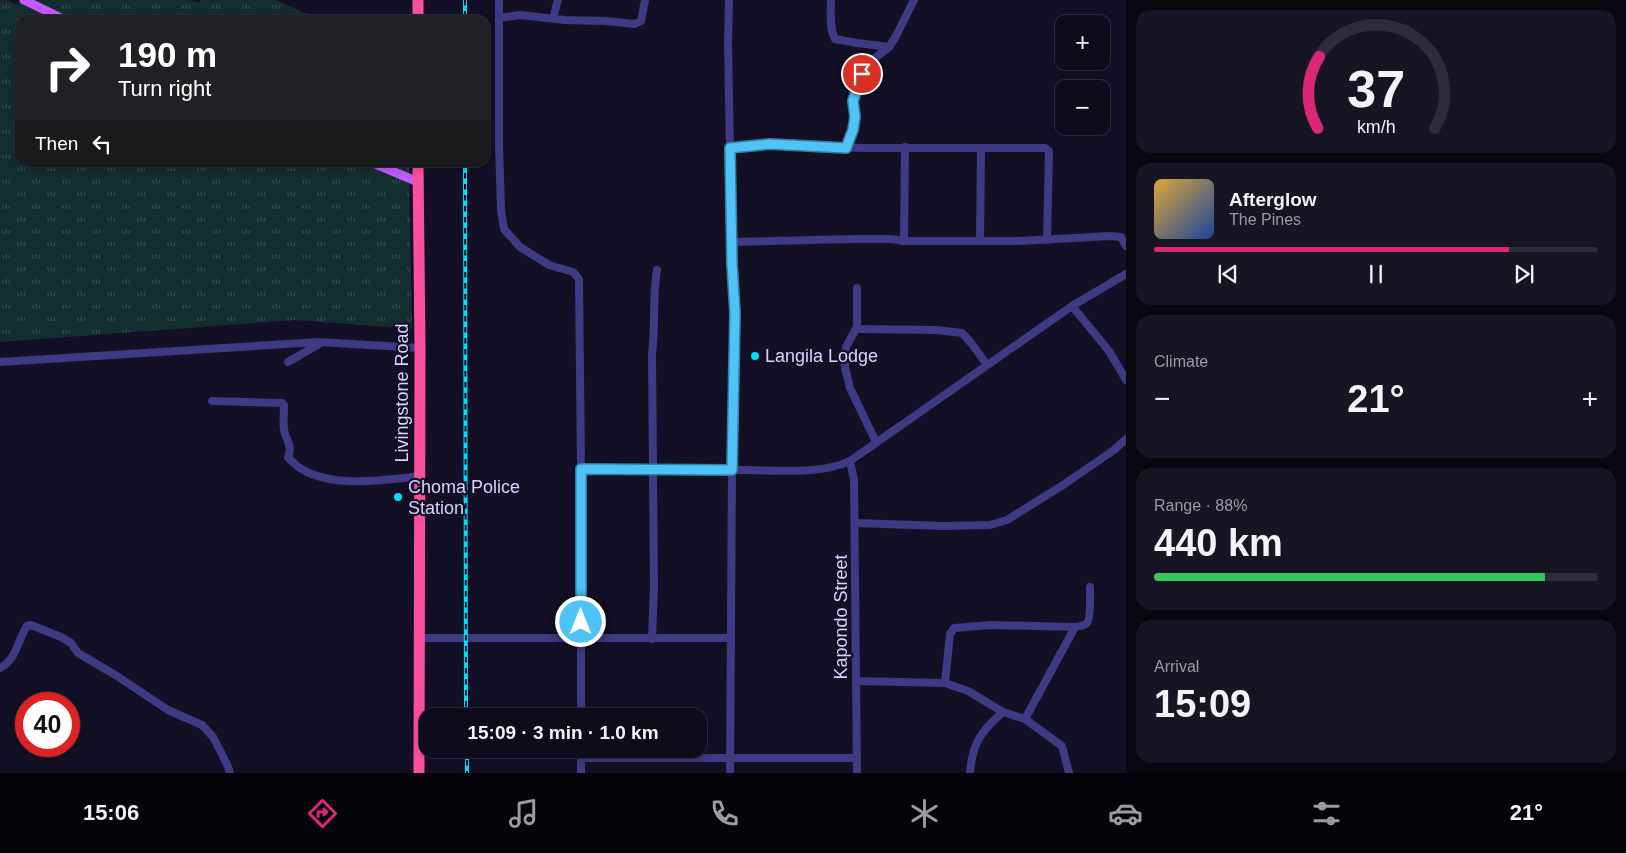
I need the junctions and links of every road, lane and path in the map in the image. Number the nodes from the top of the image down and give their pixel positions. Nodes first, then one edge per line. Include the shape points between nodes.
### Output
1 (24, 0) edge
2 (418, 0) edge
3 (499, 0) edge
4 (558, 0) edge
5 (645, 0) edge
6 (729, 0) edge
7 (831, 0) edge
8 (914, 0) edge
9 (56, 15) edge
10 (418, 15) edge
11 (499, 18) junction
12 (553, 18) junction
13 (889, 47) junction
14 (905, 147) junction
15 (730, 148) junction
16 (846, 148) junction
17 (981, 148) junction
18 (383, 167) edge
19 (418, 167) edge
20 (418, 182) junction
21 (1047, 240) junction
22 (904, 241) junction
23 (980, 241) junction
24 (732, 242) junction
25 (1126, 246) edge
26 (657, 270) dead end
27 (1126, 274) edge
28 (857, 288) dead end
29 (1072, 306) junction
30 (856, 330) junction
31 (321, 343) junction
32 (420, 348) junction
33 (0, 362) edge
34 (288, 362) dead end
35 (987, 365) junction
36 (1126, 380) edge
37 (212, 401) dead end
38 (1126, 439) edge
39 (876, 442) junction
40 (850, 461) junction
41 (581, 469) junction
42 (653, 469) junction
43 (732, 470) junction
44 (419, 476) junction
45 (855, 523) junction
46 (1090, 587) dead end
47 (1075, 627) junction
48 (419, 638) junction
49 (581, 638) junction
50 (652, 638) junction
51 (731, 638) junction
52 (0, 668) edge
53 (856, 681) junction
54 (946, 683) junction
55 (581, 708) edge
56 (1003, 712) junction
57 (1025, 719) junction
58 (581, 758) joint
59 (857, 758) junction
60 (730, 759) junction
61 (230, 773) edge
62 (419, 773) edge
63 (581, 773) edge
64 (730, 773) edge
65 (857, 773) edge
66 (970, 773) edge
67 (1070, 773) edge

1 - 9 main road
2 - 10 highway
3 - 11 street
4 - 12 street
5 - 12 street via 638,23
6 - 15 street
7 - 13 street via 835,38
8 - 13 street
11 - 12 street via 520,14
11 - 41 street via 498,145 504,229 520,247 549,265 573,272 579,279
13 - 16 street via 870,62 862,74 853,101 854,123
14 - 16 street
14 - 17 street
14 - 22 street
15 - 16 street via 770,144
15 - 24 street
17 - 21 street via 1048,149
17 - 23 street
18 - 20 main road
19 - 20 highway, Livingstone Road
20 - 32 highway, Livingstone Road
21 - 23 street
21 - 25 street via 1117,236
22 - 23 street
22 - 24 street via 853,238
24 - 43 street via 735,313
26 - 42 street via 652,353
27 - 29 street
28 - 30 street
29 - 35 street
29 - 36 street via 1109,351
30 - 35 street via 962,333
30 - 39 street via 846,347 845,367 850,388
31 - 32 street
31 - 33 street
31 - 34 street
32 - 44 highway, Livingstone Road
35 - 39 street
37 - 44 street via 282,403 284,432 289,441 288,457 311,474 345,480
38 - 45 street via 1063,485 1007,520 990,525 962,526
39 - 40 street
40 - 43 street via 831,468
40 - 45 street, Kapondo Street
41 - 42 street
41 - 49 street
42 - 43 street
42 - 50 street
43 - 51 street
44 - 48 highway, Livingstone Road
45 - 53 street, Kapondo Street
46 - 47 street via 1089,621
47 - 54 street via 998,625 954,628 950,634
47 - 57 street
48 - 49 street
48 - 62 highway, Livingstone Road
49 - 50 street
49 - 55 street
50 - 51 street
51 - 60 street
52 - 61 street via 12,656 27,626 61,637 78,653 168,710 202,725 214,737
53 - 54 street
53 - 59 street, Kapondo Street
54 - 56 street via 968,691
56 - 57 street
56 - 66 street via 987,726 974,746
57 - 67 street via 1062,746
58 - 60 street
58 - 63 street
59 - 60 street
59 - 65 street, Kapondo Street
60 - 64 street

